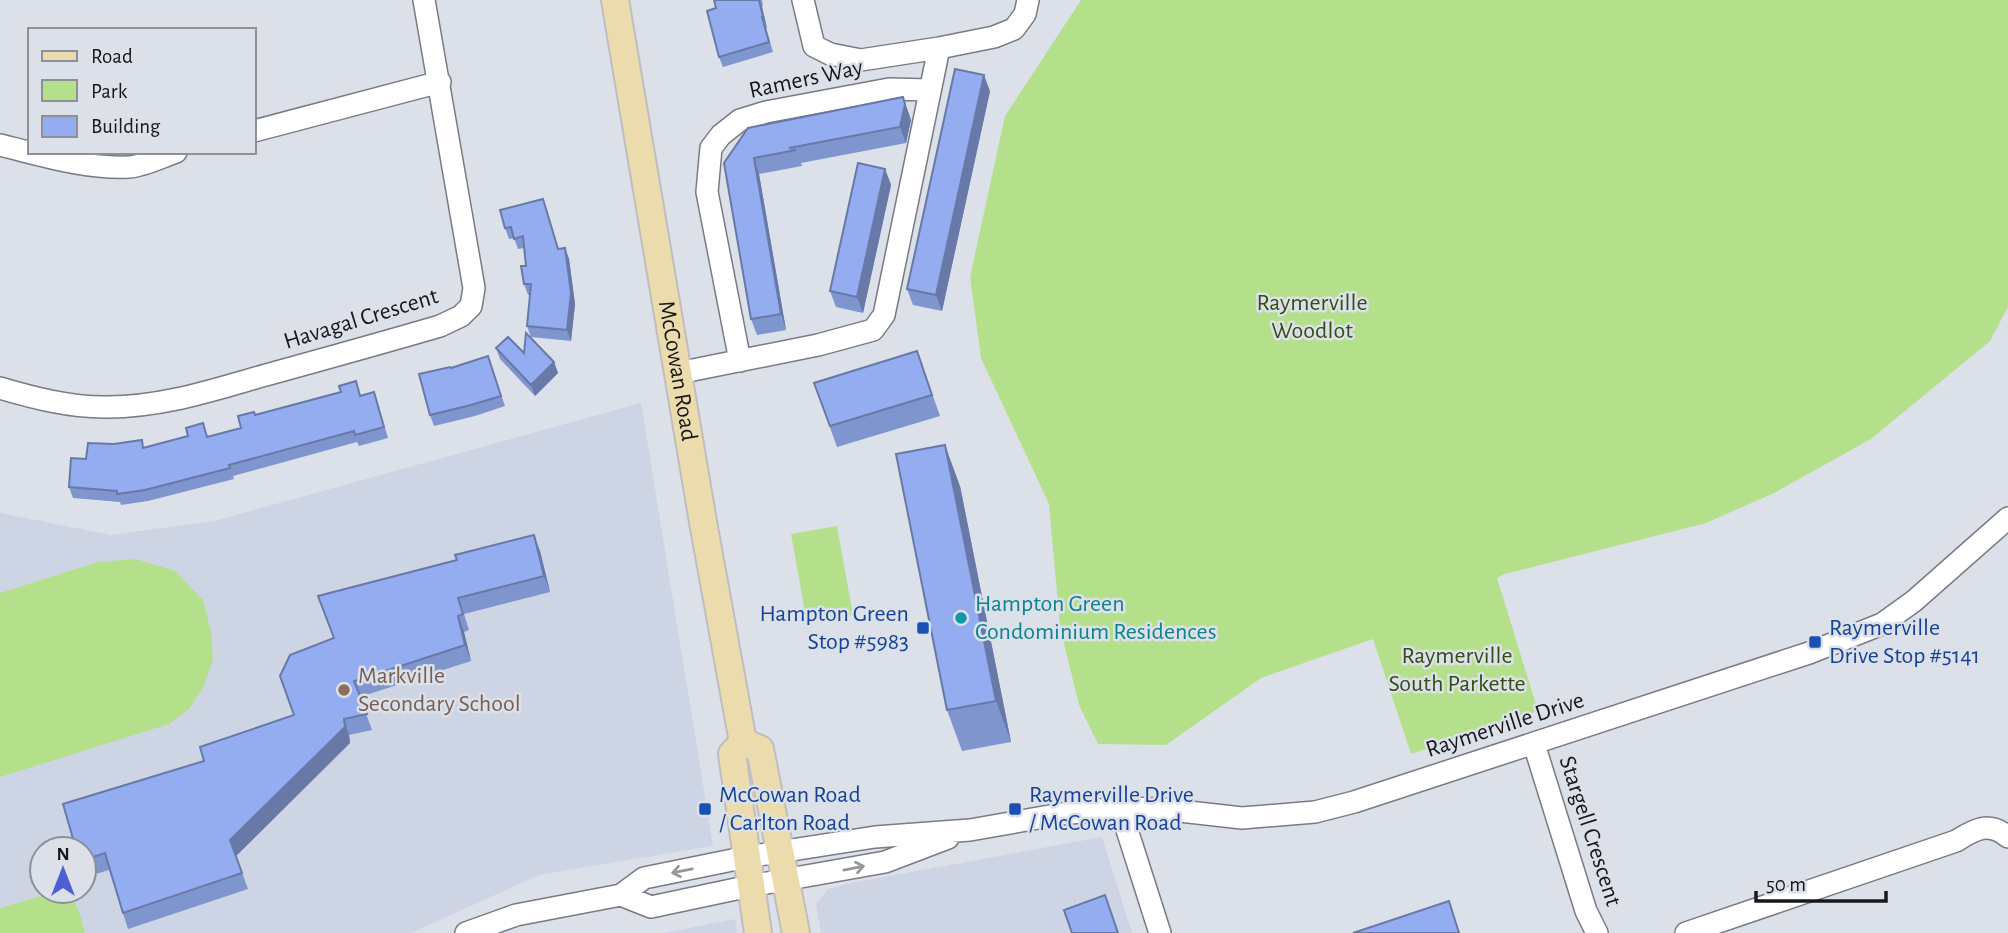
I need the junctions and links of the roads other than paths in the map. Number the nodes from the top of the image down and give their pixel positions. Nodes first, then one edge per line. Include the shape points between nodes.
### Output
1 (424, 0) edge
2 (615, 0) edge
3 (803, 0) edge
4 (1028, 0) edge
5 (939, 48) junction
6 (440, 82) junction
7 (930, 90) junction
8 (256, 130) edge
9 (0, 145) edge
10 (28, 152) edge
11 (36, 154) edge
12 (170, 154) edge
13 (740, 361) junction
14 (678, 373) junction
15 (0, 388) edge
16 (2008, 518) edge
17 (743, 742) junction
18 (1534, 744) junction
19 (1120, 808) junction
20 (970, 830) junction
21 (2008, 837) edge
22 (781, 852) junction
23 (747, 857) junction
24 (786, 879) junction
25 (750, 886) junction
26 (621, 895) junction
27 (466, 933) edge
28 (758, 933) edge
29 (796, 933) edge
30 (1160, 933) edge
31 (1597, 933) edge
32 (1686, 933) edge

1 - 6 street, Havagal Crescent
2 - 14 main road, McCowan Road
3 - 5 street via 814,46 830,54 861,60
4 - 5 street via 1014,29
5 - 7 street
6 - 8 street
6 - 15 street, Havagal Crescent via 474,288 471,306 461,316 440,326 191,397 142,406 69,404
7 - 13 street via 884,315 873,330
7 - 13 street, Ramers Way via 889,89 766,112 740,120 711,148 707,192
9 - 10 street
11 - 12 street via 131,167
13 - 14 street
14 - 17 main road, McCowan Road
16 - 18 street, Raymerville Drive via 1882,624 1809,653
17 - 22 main road via 760,749
17 - 23 main road, McCowan Road via 732,754
18 - 19 street, Raymerville Drive via 1315,812 1242,818
18 - 31 street, Stargell Crescent
19 - 20 street, Raymerville Drive
19 - 30 street
20 - 22 street, Raymerville Drive via 875,836
24 -> 20 street, Raymerville Drive via 885,862
21 - 32 street via 1997,828 1984,828
22 - 23 street, Raymerville Drive
22 - 24 main road
23 - 25 main road, McCowan Road
23 -> 26 street, Raymerville Drive via 643,878
24 - 25 street, Raymerville Drive
24 - 29 main road
25 - 26 street, Raymerville Drive via 651,907
25 - 28 main road, McCowan Road
26 - 27 street via 516,915

